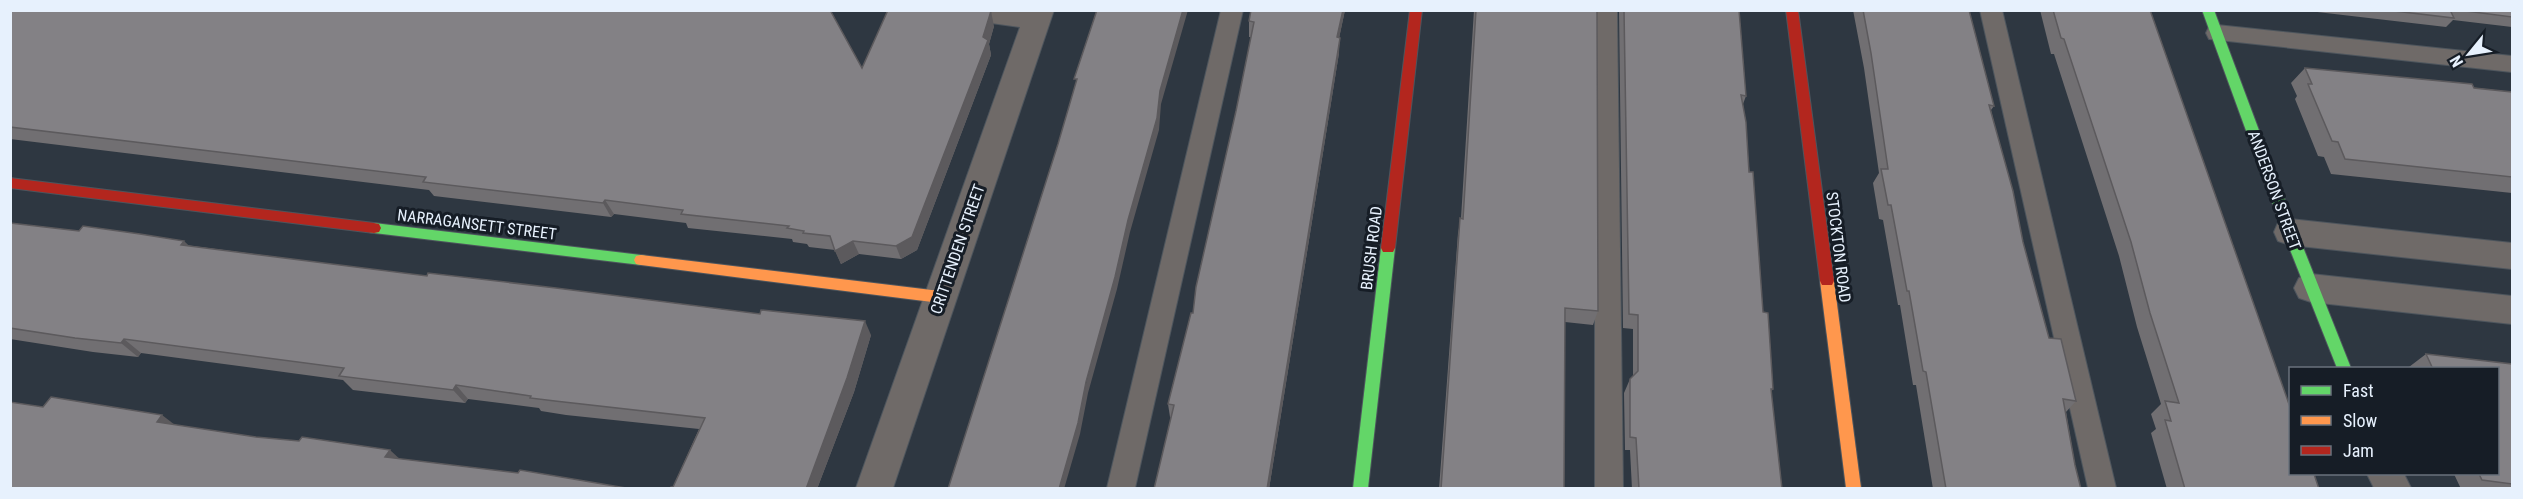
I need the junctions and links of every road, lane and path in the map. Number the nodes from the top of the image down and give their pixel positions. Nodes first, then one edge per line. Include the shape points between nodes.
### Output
1 (958, 10) edge
2 (1232, 10) edge
3 (1416, 10) edge
4 (1606, 10) edge
5 (1792, 10) edge
6 (1991, 10) edge
7 (2208, 10) edge
8 (1038, 15) edge
9 (2217, 33) junction
10 (2512, 64) edge
11 (10, 183) edge
12 (2290, 232) junction
13 (2512, 256) edge
14 (2311, 288) junction
15 (940, 297) junction
16 (2512, 310) edge
17 (2343, 367) edge
18 (2386, 475) edge
19 (874, 489) edge
20 (1121, 489) edge
21 (1360, 489) edge
22 (1609, 489) edge
23 (1854, 489) edge
24 (2102, 489) edge
25 (2392, 489) edge

1 - 8 street
2 - 20 lane
3 - 21 street, BRUSH ROAD
4 - 22 lane
5 - 23 street, STOCKTON ROAD
6 - 24 lane
7 - 9 street, ANDERSON STREET
8 - 15 street, CRITTENDEN STREET
9 - 10 lane
9 - 12 street, ANDERSON STREET
11 - 15 street, NARRAGANSETT STREET
12 - 13 street
12 - 14 street, ANDERSON STREET
14 - 16 street
14 - 17 street, ANDERSON STREET
15 - 19 street, CRITTENDEN STREET
18 - 25 street

